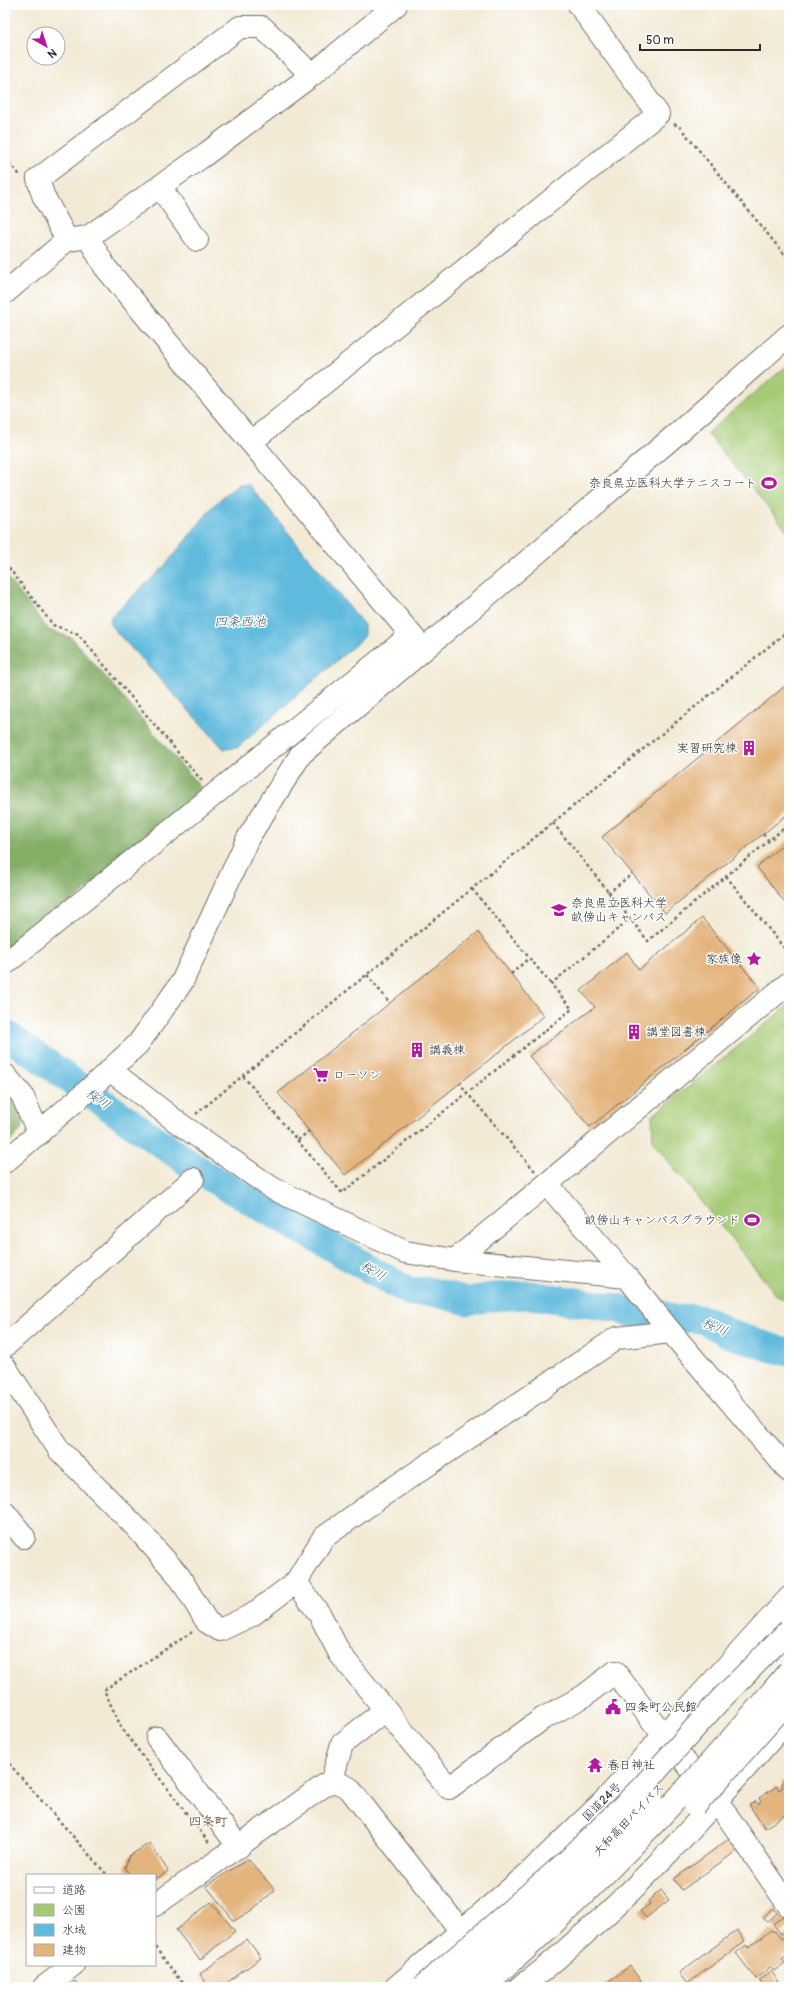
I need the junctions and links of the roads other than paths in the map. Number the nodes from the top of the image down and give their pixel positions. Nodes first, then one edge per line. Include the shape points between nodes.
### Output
1 (396, 5) edge
2 (579, 5) edge
3 (312, 75) junction
4 (160, 187) junction
5 (88, 237) junction
6 (67, 240) junction
7 (198, 240) dead end
8 (5, 293) edge
9 (789, 335) edge
10 (251, 442) junction
11 (417, 642) junction
12 (5, 964) edge
13 (789, 983) edge
14 (110, 1070) junction
15 (5, 1075) edge
16 (39, 1134) junction
17 (5, 1162) edge
18 (193, 1179) dead end
19 (547, 1184) junction
20 (455, 1260) junction
21 (627, 1277) junction
22 (671, 1332) junction
23 (5, 1346) edge
24 (5, 1367) edge
25 (789, 1471) edge
26 (5, 1513) edge
27 (24, 1538) dead end
28 (296, 1582) junction
29 (789, 1598) edge
30 (789, 1630) edge
31 (789, 1637) edge
32 (789, 1671) edge
33 (789, 1700) edge
34 (385, 1710) junction
35 (789, 1719) edge
36 (664, 1736) junction
37 (157, 1738) dead end
38 (332, 1780) junction
39 (717, 1801) junction
40 (239, 1847) junction
41 (156, 1904) edge
42 (789, 1906) edge
43 (461, 1930) junction
44 (72, 1966) edge
45 (44, 1987) edge
46 (396, 1987) edge
47 (422, 1987) edge
48 (453, 1987) edge
49 (483, 1987) edge
50 (505, 1987) edge
51 (515, 1987) edge
52 (520, 1987) edge

1 - 3 main road
2 - 10 main road via 658,114
3 - 4 main road
3 - 6 main road via 262,27 240,27 38,179 43,195
4 - 5 main road
4 - 7 main road
5 - 6 main road
5 - 10 main road via 105,267
6 - 8 main road
9 - 11 main road via 679,432
10 - 11 main road
11 - 12 main road via 214,795
11 - 14 main road via 301,754 248,838 182,982 138,1044
13 - 19 main road
14 - 16 main road
14 - 20 main road via 182,1126 272,1188 405,1252
15 - 16 main road via 22,1095
16 - 17 main road
18 - 23 main road
19 - 20 main road
19 - 21 main road
20 - 21 main road
21 - 22 main road
22 - 25 main road
22 - 28 main road via 617,1338 323,1538
24 - 28 main road via 60,1451 134,1525 179,1576 207,1622 220,1630 252,1615
26 - 27 main road
28 - 34 main road via 320,1615 340,1654
29 - 36 main road, 国道24号
30 - 47 main road, bridge via 719,1701 641,1788 566,1862
31 - 48 main road, 大和高田バイパス, bridge via 681,1765 628,1823 490,1956
32 - 49 main road, 大和高田バイパス, bridge via 700,1774 641,1836 545,1932
33 - 51 main road, bridge via 641,1863
34 - 36 main road via 449,1788 542,1719 584,1696 614,1672
34 - 38 main road via 342,1744
35 - 39 main road
36 - 39 main road
36 - 43 main road, 国道24号 via 598,1806 530,1872
37 - 40 main road
38 - 40 main road
38 - 43 main road via 349,1788
39 - 42 main road
39 - 52 main road via 649,1875 534,1978
40 - 41 main road
43 - 46 main road, 国道24号
43 - 50 main road
44 - 45 main road

